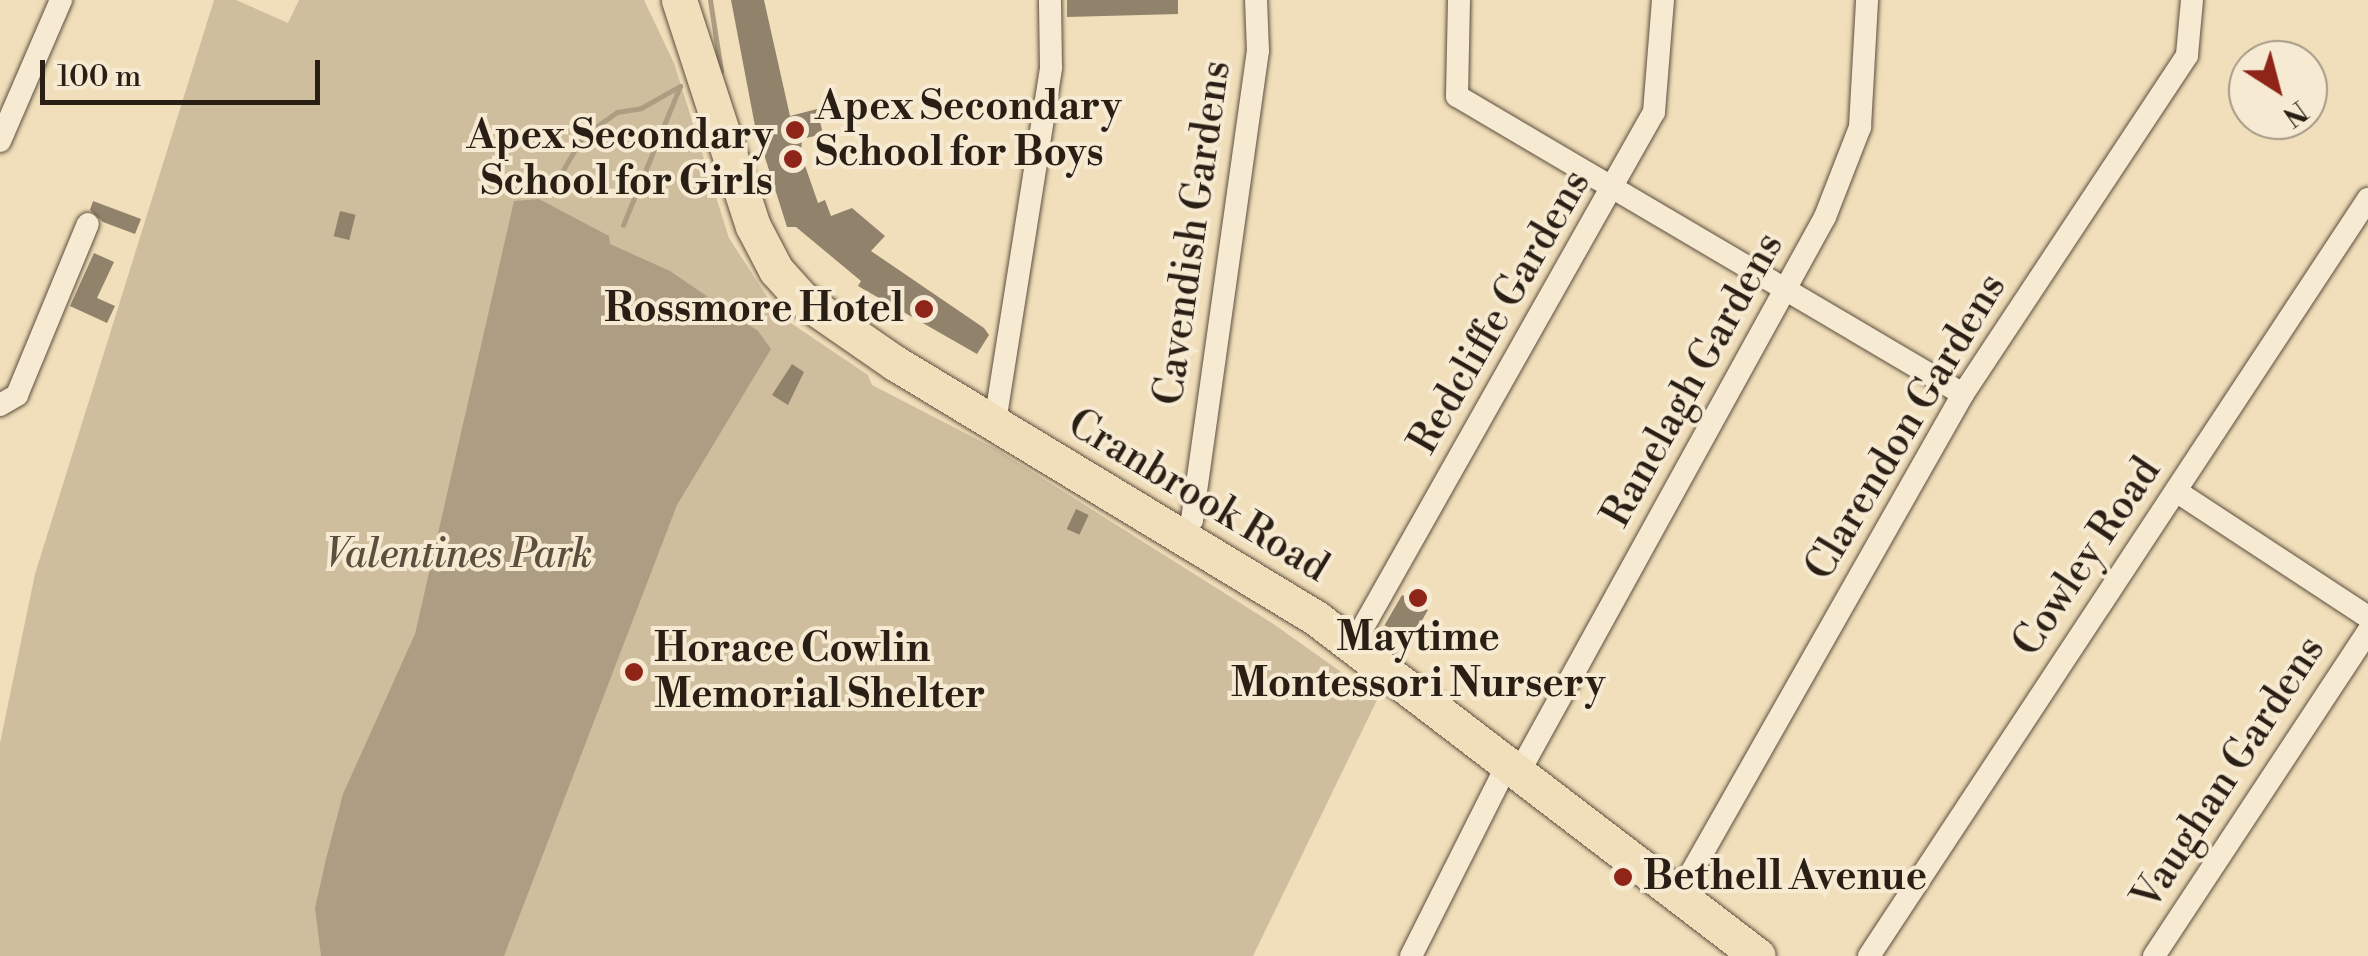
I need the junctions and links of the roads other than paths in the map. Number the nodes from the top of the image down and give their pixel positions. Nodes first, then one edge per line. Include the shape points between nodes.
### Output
1 (61, 0) edge
2 (1050, 0) edge
3 (1256, 0) edge
4 (1459, 0) edge
5 (1663, 0) edge
6 (1867, 0) edge
7 (2192, 0) edge
8 (682, 13) edge
9 (0, 142) edge
10 (1616, 186) junction
11 (2368, 199) edge
12 (88, 224) dead end
13 (1786, 294) junction
14 (1963, 394) junction
15 (0, 405) edge
16 (995, 422) junction
17 (2176, 491) junction
18 (1182, 534) junction
19 (2368, 617) edge
20 (2368, 631) edge
21 (1353, 645) junction
22 (1512, 770) junction
23 (1678, 896) junction
24 (1411, 956) edge
25 (1758, 956) edge
26 (1869, 956) edge
27 (2154, 956) edge

1 - 9 street
2 - 16 street via 1052,67
3 - 18 street, Cavendish Gardens via 1258,51 1192,520
4 - 10 street via 1457,96
5 - 10 street, Redcliffe Gardens via 1654,112
6 - 13 street, Ranelagh Gardens via 1860,128
7 - 14 street, Clarendon Gardens via 2187,56
8 - 16 main road, Cranbrook Road via 753,226 776,270 817,310
10 - 13 street
10 - 21 street, Redcliffe Gardens
11 - 17 street, Cowley Road
12 - 15 street via 17,394
13 - 14 street
13 - 22 street, Ranelagh Gardens
14 - 23 street, Clarendon Gardens
16 - 18 main road, Cranbrook Road
17 - 19 street
17 - 26 street, Cowley Road
18 - 21 main road, Cranbrook Road
20 - 27 street, Vaughan Gardens
21 - 22 main road, Cranbrook Road
22 - 23 main road, Cranbrook Road
22 - 24 street, Ranelagh Gardens
23 - 25 main road, Cranbrook Road

